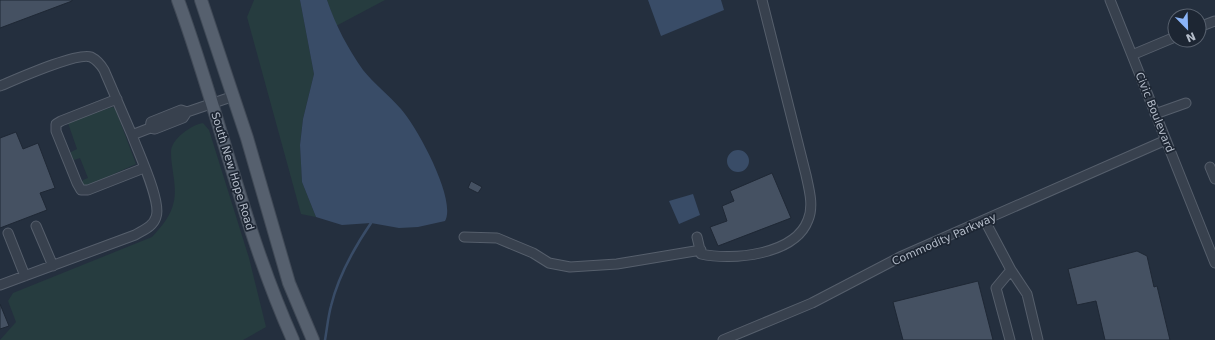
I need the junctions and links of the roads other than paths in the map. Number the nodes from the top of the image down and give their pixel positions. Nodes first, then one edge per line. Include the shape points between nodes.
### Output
1 (178, 0) edge
2 (201, 0) edge
3 (762, 0) edge
4 (1110, 0) edge
5 (1167, 40) edge
6 (1132, 55) junction
7 (0, 86) edge
8 (234, 96) junction
9 (117, 99) junction
10 (212, 103) junction
11 (1186, 103) dead end
12 (1155, 114) junction
13 (132, 135) junction
14 (1166, 140) junction
15 (1210, 167) dead end
16 (144, 168) junction
17 (1215, 179) edge
18 (985, 221) junction
19 (36, 226) dead end
20 (8, 233) dead end
21 (464, 238) dead end
22 (697, 238) dead end
23 (701, 250) junction
24 (1215, 263) edge
25 (52, 266) junction
26 (1011, 270) junction
27 (25, 276) junction
28 (0, 285) edge
29 (293, 340) edge
30 (312, 340) edge
31 (722, 340) edge
32 (1010, 340) edge
33 (1038, 340) edge

1 - 10 main road, South New Hope Road
2 - 8 main road, South New Hope Road
3 - 23 street via 807,182 811,202 808,220 797,237 787,245 759,253 718,258 702,254
4 - 6 street, Civic Boulevard
5 - 6 street
6 - 12 street, Civic Boulevard
7 - 9 street via 69,60 90,57 104,70
8 - 10 street
8 - 30 main road, South New Hope Road via 289,283
9 - 13 street
9 - 16 street via 62,120 56,124 56,130 81,190 88,190
10 - 13 street via 187,112 181,110 151,122 150,128
10 - 29 main road, South New Hope Road via 265,272
11 - 12 street
12 - 14 street, Civic Boulevard
13 - 16 street
14 - 18 street, Commodity Parkway
14 - 24 street, Civic Boulevard
15 - 17 street
16 - 25 street via 157,202 156,218 151,226 135,235
18 - 26 street
18 - 31 street, Commodity Parkway via 902,256 812,303
19 - 25 street
20 - 27 street
21 - 23 street via 497,238 533,253 549,263 570,267 617,264
22 - 23 street
25 - 27 street
26 - 32 street via 996,288
26 - 33 street via 1027,294
27 - 28 street

